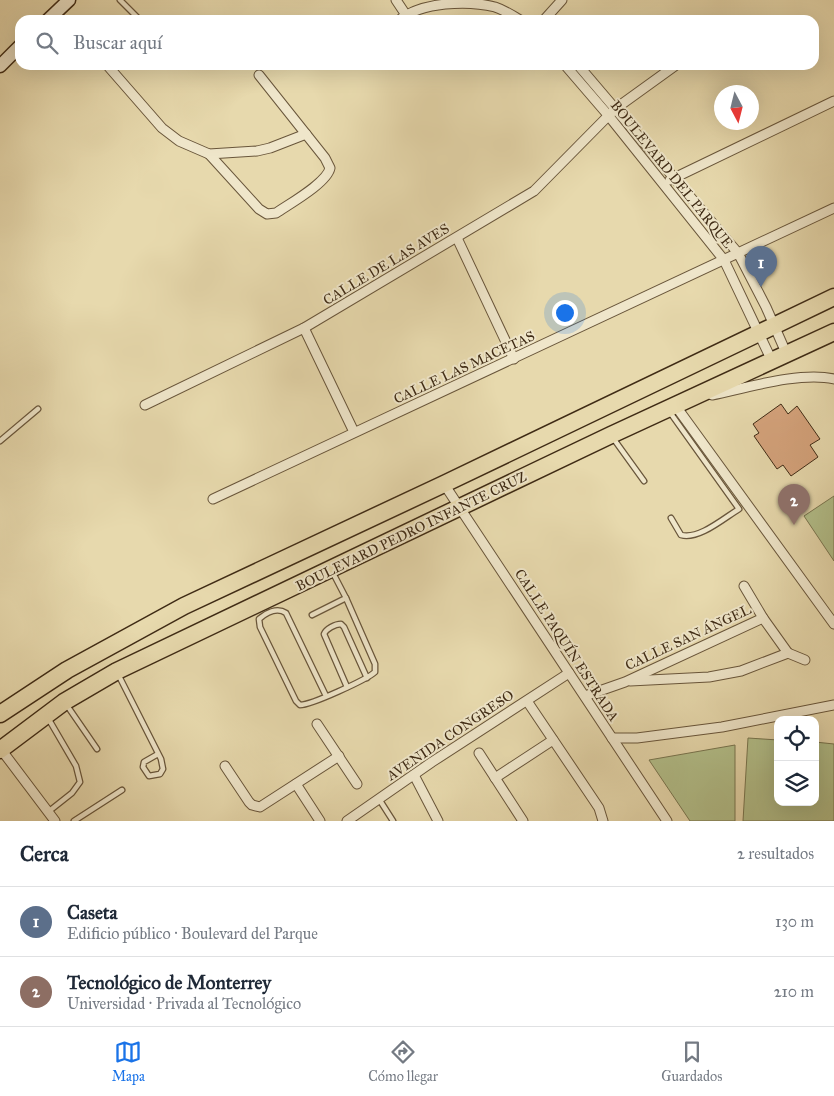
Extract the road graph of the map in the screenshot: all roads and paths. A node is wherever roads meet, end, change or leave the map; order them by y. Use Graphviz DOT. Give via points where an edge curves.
graph roads {
  1 [pos="69,0"];
  2 [pos="120,0"];
  3 [pos="396,0"];
  4 [pos="562,0"];
  5 [pos="53,15"];
  6 [pos="135,15"];
  7 [pos="402,15"];
  8 [pos="408,15"];
  9 [pos="510,15"];
  10 [pos="548,15"];
  11 [pos="15,51"];
  12 [pos="0,66"];
  13 [pos="111,70"];
  14 [pos="570,70"];
  15 [pos="582,70"];
  16 [pos="669,70"];
  17 [pos="259,75"];
  18 [pos="834,101"];
  19 [pos="612,112"];
  20 [pos="306,134"];
  21 [pos="209,154"];
  22 [pos="673,178"];
  23 [pos="662,185"];
  24 [pos="834,208"];
  25 [pos="457,238"];
  26 [pos="738,254"];
  27 [pos="724,260"];
  28 [pos="834,296"];
  29 [pos="773,325"];
  30 [pos="304,328"];
  31 [pos="758,332"];
  32 [pos="834,332"];
  33 [pos="779,358"];
  34 [pos="514,359"];
  35 [pos="834,379"];
  36 [pos="676,404"];
  37 [pos="145,405"];
  38 [pos="38,409"];
  39 [pos="354,432"];
  40 [pos="611,435"];
  41 [pos="0,441"];
  42 [pos="644,481"];
  43 [pos="444,484"];
  44 [pos="213,499"];
  45 [pos="460,507"];
  46 [pos="671,518"];
  47 [pos="332,569"];
  48 [pos="744,586"];
  49 [pos="346,598"];
  50 [pos="312,615"];
  51 [pos="764,618"];
  52 [pos="834,624"];
  53 [pos="788,653"];
  54 [pos="805,660"];
  55 [pos="117,671"];
  56 [pos="569,673"];
  57 [pos="367,678"];
  58 [pos="625,682"];
  59 [pos="347,687"];
  60 [pos="326,696"];
  61 [pos="585,696"];
  62 [pos="527,701"];
  63 [pos="64,702"];
  64 [pos="834,705"];
  65 [pos="0,714"];
  66 [pos="46,714"];
  67 [pos="317,724"];
  68 [pos="612,738"];
  69 [pos="553,740"];
  70 [pos="0,749"];
  71 [pos="97,749"];
  72 [pos="479,753"];
  73 [pos="158,754"];
  74 [pos="339,756"];
  75 [pos="225,766"];
  76 [pos="414,775"];
  77 [pos="495,778"];
  78 [pos="296,784"];
  79 [pos="357,784"];
  80 [pos="122,790"];
  81 [pos="380,799"];
  82 [pos="48,812"];
  83 [pos="55,821"];
  84 [pos="74,821"];
  85 [pos="320,821"];
  86 [pos="347,821"];
  87 [pos="394,821"];
  88 [pos="438,821"];
  89 [pos="523,821"];
  90 [pos="602,821"];
  91 [pos="667,821"];
  1 -- 5 [label="main road"];
  2 -- 6 [label="lane"];
  3 -- 7 [label="street"];
  4 -- 10 [label="street"];
  8 -- 9 [label="street" via="436,5 471,3 494,7"];
  11 -- 12 [label="main road"];
  13 -- 21 [label="street" via="162,128 179,141"];
  14 -- 19 [label="street, BOULEVARD DEL PARQUE"];
  15 -- 19 [label="street, BOULEVARD DEL PARQUE"];
  16 -- 19 [label="street, CALLE DE LAS AVES"];
  17 -- 20 [label="street"];
  18 -- 22 [label="street"];
  19 -- 22 [label="street, BOULEVARD DEL PARQUE"];
  19 -- 23 [label="street, BOULEVARD DEL PARQUE"];
  19 -- 25 [label="street, CALLE DE LAS AVES" via="534,191"];
  20 -- 21 [label="street" via="257,151"];
  20 -- 21 [label="street" via="328,163 329,173 272,214 259,209"];
  22 -- 23 [label="street"];
  22 -- 26 [label="street, BOULEVARD DEL PARQUE"];
  23 -- 27 [label="street, BOULEVARD DEL PARQUE"];
  24 -- 26 [label="street, CALLE LAS MACETAS"];
  25 -- 30 [label="street, CALLE DE LAS AVES"];
  25 -- 34 [label="street"];
  26 -- 27 [label="street, CALLE LAS MACETAS"];
  26 -- 29 [label="street, BOULEVARD DEL PARQUE"];
  27 -- 31 [label="street, BOULEVARD DEL PARQUE"];
  27 -- 34 [label="street, CALLE LAS MACETAS"];
  28 -- 29 [label="highway, BOULEVARD PEDRO INFANTE CRUZ"];
  29 -- 31 [label="highway, BOULEVARD PEDRO INFANTE CRUZ"];
  29 -- 33 [label="street, BOULEVARD DEL PARQUE"];
  30 -- 37 [label="street, CALLE DE LAS AVES"];
  30 -- 39 [label="street"];
  31 -- 33 [label="street, BOULEVARD DEL PARQUE"];
  31 -- 43 [label="highway, BOULEVARD PEDRO INFANTE CRUZ"];
  32 -- 33 [label="highway, BOULEVARD PEDRO INFANTE CRUZ"];
  33 -- 36 [label="highway, BOULEVARD PEDRO INFANTE CRUZ"];
  34 -- 39 [label="street, CALLE LAS MACETAS"];
  35 -- 36 [label="street" via="815,376 795,378"];
  36 -- 40 [label="highway, BOULEVARD PEDRO INFANTE CRUZ"];
  36 -- 46 [label="lane" via="739,509 692,536 681,535"];
  36 -- 52 [label="street"];
  38 -- 41 [label="lane"];
  39 -- 44 [label="street, CALLE LAS MACETAS"];
  40 -- 42 [label="lane"];
  40 -- 45 [label="highway, BOULEVARD PEDRO INFANTE CRUZ"];
  43 -- 45 [label="street, CALLE PAQUÍN ESTRADA"];
  43 -- 65 [label="highway, BOULEVARD PEDRO INFANTE CRUZ" via="184,606 67,670"];
  45 -- 47 [label="highway, BOULEVARD PEDRO INFANTE CRUZ"];
  45 -- 56 [label="street, CALLE PAQUÍN ESTRADA"];
  47 -- 49 [label="lane"];
  47 -- 55 [label="highway, BOULEVARD PEDRO INFANTE CRUZ"];
  48 -- 51 [label="street"];
  49 -- 50 [label="lane"];
  49 -- 57 [label="lane" via="375,664 374,672"];
  51 -- 53 [label="street, CALLE SAN ÁNGEL"];
  51 -- 58 [label="street, CALLE SAN ÁNGEL"];
  53 -- 54 [label="street"];
  53 -- 58 [label="street, CALLE SAN ÁNGEL" via="741,671 709,677"];
  55 -- 63 [label="highway, BOULEVARD PEDRO INFANTE CRUZ"];
  55 -- 73 [label="lane"];
  56 -- 61 [label="street, CALLE PAQUÍN ESTRADA"];
  56 -- 62 [label="street, AVENIDA CONGRESO"];
  57 -- 59 [label="lane"];
  57 -- 59 [label="lane" via="344,627 336,624 324,634"];
  58 -- 61 [label="street, CALLE SAN ÁNGEL"];
  59 -- 60 [label="lane"];
  60 -- 60 [label="lane" via="286,613 277,610 260,617 260,627 297,704 306,705"];
  61 -- 68 [label="street, CALLE PAQUÍN ESTRADA"];
  62 -- 69 [label="street"];
  62 -- 76 [label="street, AVENIDA CONGRESO"];
  63 -- 66 [label="highway, BOULEVARD PEDRO INFANTE CRUZ"];
  63 -- 71 [label="lane"];
  64 -- 68 [label="street" via="722,727"];
  66 -- 70 [label="highway, BOULEVARD PEDRO INFANTE CRUZ"];
  66 -- 82 [label="lane" via="76,766 80,782 72,793"];
  67 -- 74 [label="street"];
  68 -- 91 [label="street, CALLE PAQUÍN ESTRADA"];
  69 -- 77 [label="street"];
  69 -- 90 [label="street" via="599,808"];
  70 -- 82 [label="street"];
  72 -- 77 [label="street"];
  73 -- 73 [label="lane" via="163,769 160,774 149,776 143,767 144,762"];
  74 -- 78 [label="street"];
  74 -- 79 [label="street"];
  75 -- 78 [label="street" via="249,802 256,806 263,806"];
  76 -- 81 [label="street, AVENIDA CONGRESO"];
  76 -- 88 [label="street"];
  77 -- 89 [label="street"];
  78 -- 85 [label="street"];
  80 -- 84 [label="lane"];
  81 -- 86 [label="street, AVENIDA CONGRESO"];
  81 -- 87 [label="lane"];
  82 -- 83 [label="street"];
}
